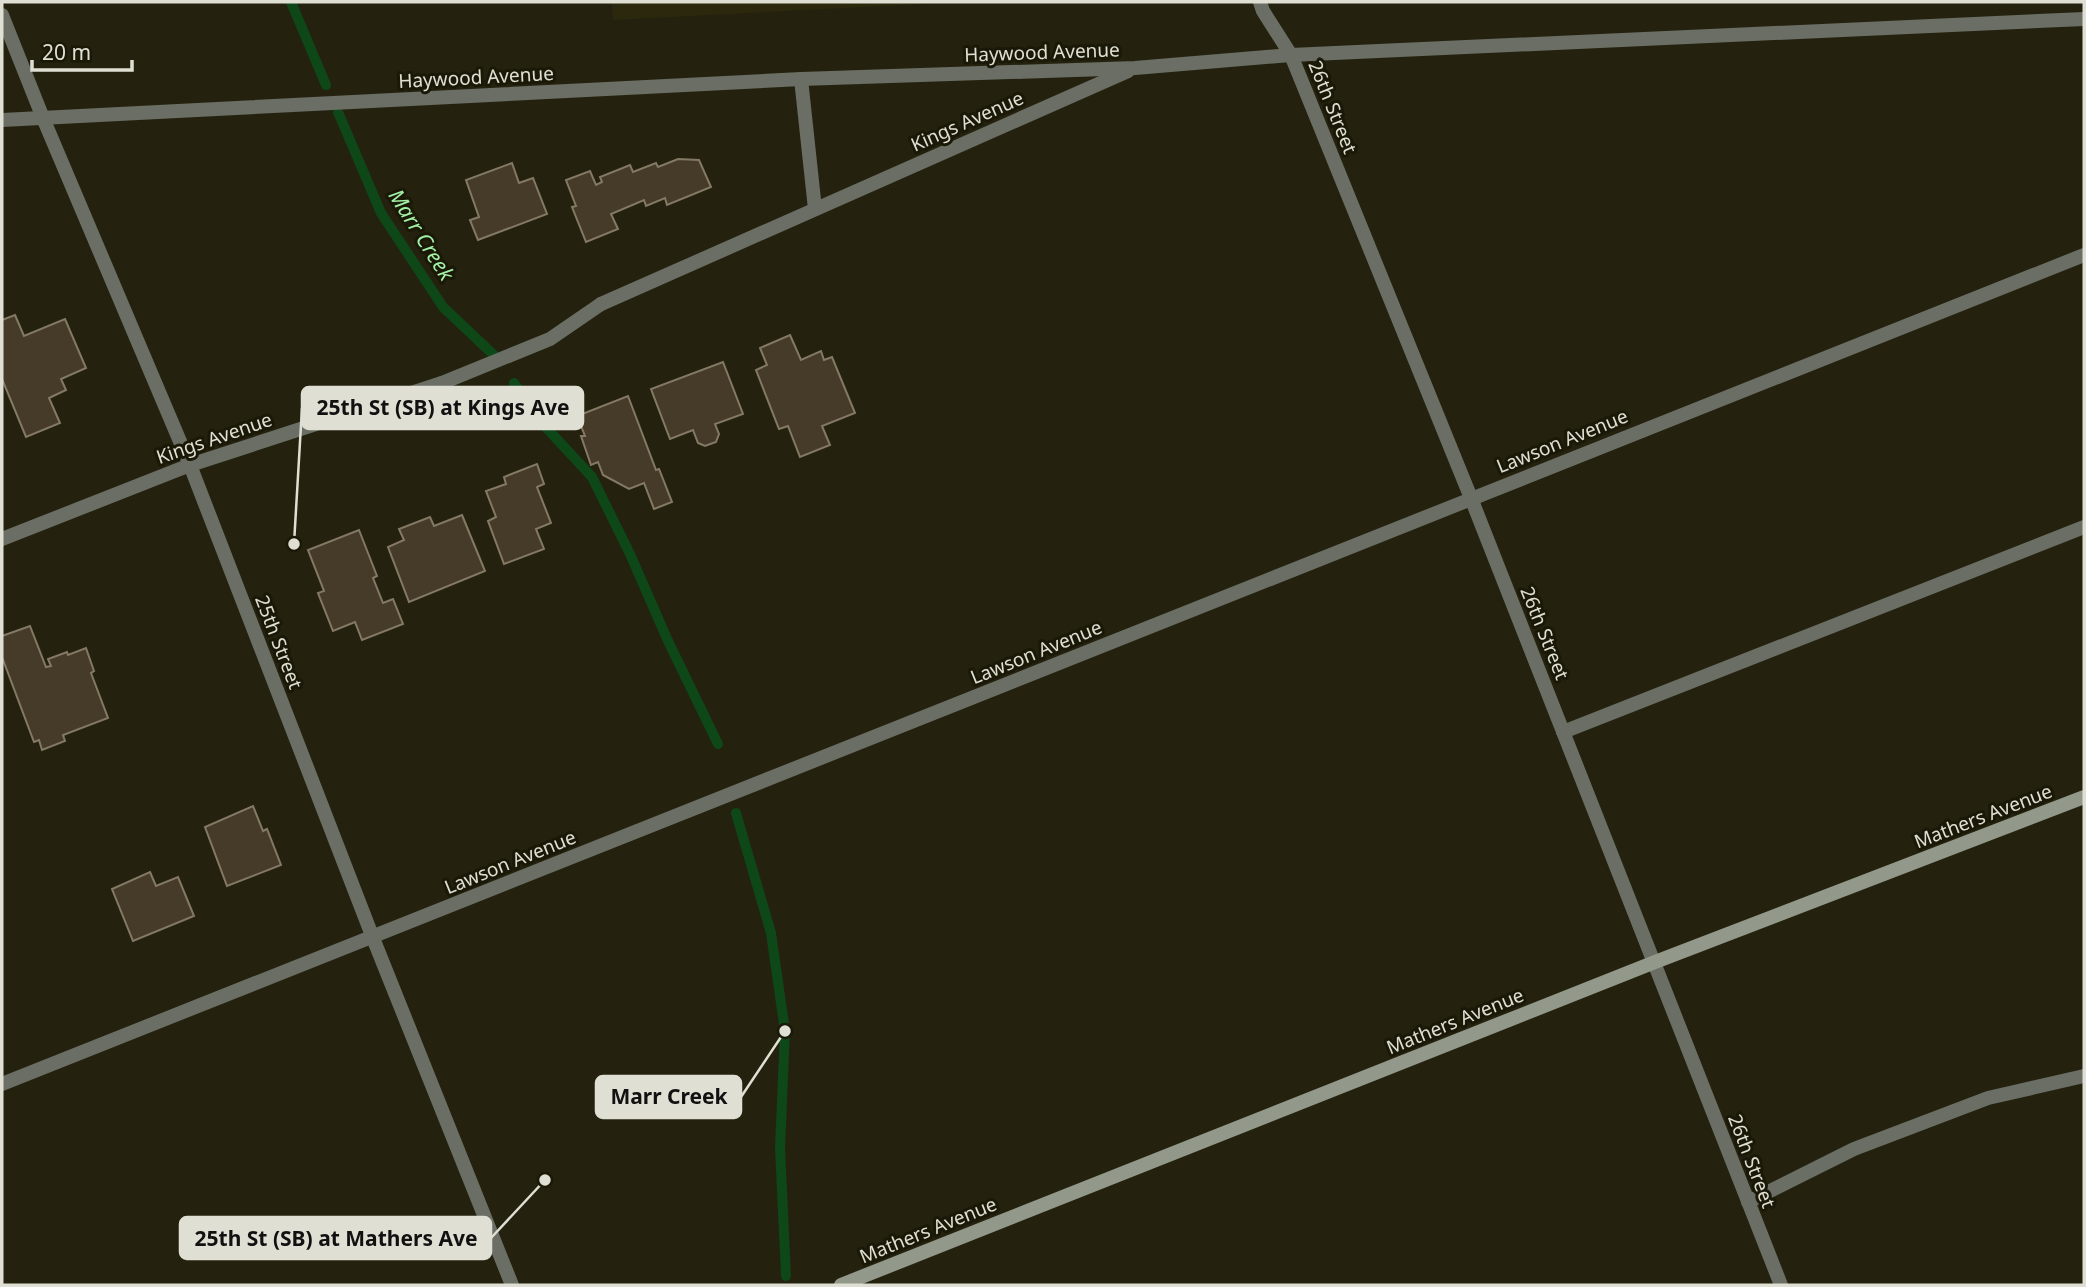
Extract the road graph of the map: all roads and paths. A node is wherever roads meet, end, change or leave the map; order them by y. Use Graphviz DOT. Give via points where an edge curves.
graph roads {
  1 [pos="1260,2"];
  2 [pos="2,15"];
  3 [pos="2084,19"];
  4 [pos="1291,55"];
  5 [pos="1135,68"];
  6 [pos="801,79"];
  7 [pos="43,118"];
  8 [pos="2,120"];
  9 [pos="815,209"];
  10 [pos="2084,255"];
  11 [pos="190,465"];
  12 [pos="1471,498"];
  13 [pos="2084,527"];
  14 [pos="2,539"];
  15 [pos="1563,733"];
  16 [pos="2084,797"];
  17 [pos="373,938"];
  18 [pos="1655,962"];
  19 [pos="2084,1076"];
  20 [pos="2,1084"];
  21 [pos="1748,1202"];
  22 [pos="512,1285"];
  23 [pos="841,1285"];
  24 [pos="1781,1285"];
  1 -- 4 [label="street, 26th Street"];
  2 -- 7 [label="street, 25th Street"];
  3 -- 4 [label="street, Haywood Avenue"];
  4 -- 5 [label="street, Haywood Avenue"];
  4 -- 12 [label="street, 26th Street"];
  5 -- 6 [label="street, Haywood Avenue"];
  5 -- 9 [label="street, Kings Avenue"];
  6 -- 7 [label="street, Haywood Avenue"];
  6 -- 9 [label="street"];
  7 -- 8 [label="street, Haywood Avenue"];
  7 -- 11 [label="street, 25th Street"];
  9 -- 11 [label="street, Kings Avenue" via="601,304 550,339 442,383"];
  10 -- 12 [label="street, Lawson Avenue"];
  11 -- 14 [label="street, Kings Avenue"];
  11 -- 17 [label="street, 25th Street"];
  12 -- 15 [label="street, 26th Street"];
  12 -- 17 [label="street, Lawson Avenue"];
  13 -- 15 [label="street"];
  15 -- 18 [label="street, 26th Street"];
  16 -- 18 [label="street, Mathers Avenue"];
  17 -- 20 [label="street, Lawson Avenue"];
  17 -- 22 [label="street, 25th Street"];
  18 -- 21 [label="street, 26th Street"];
  18 -- 23 [label="street, Mathers Avenue"];
  19 -- 21 [label="street" via="1988,1098 1854,1149"];
  21 -- 24 [label="street, 26th Street"];
}
